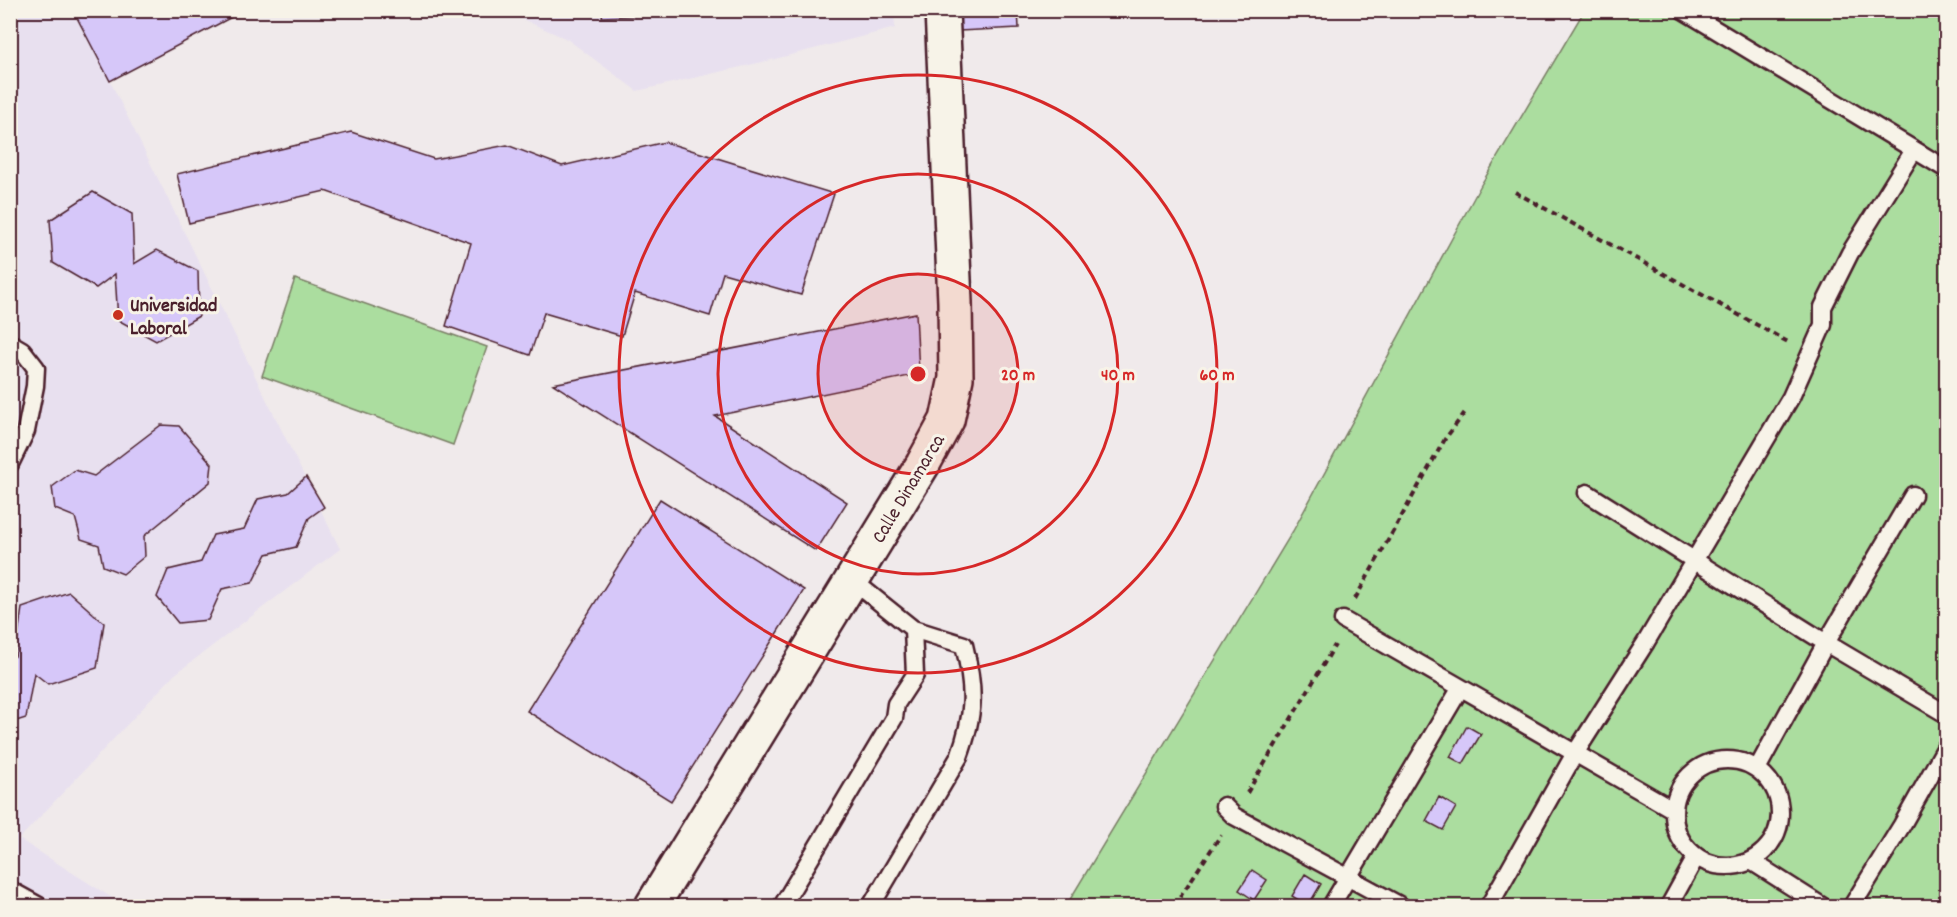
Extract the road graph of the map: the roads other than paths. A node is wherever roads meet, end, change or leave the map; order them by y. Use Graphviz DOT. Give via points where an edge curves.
graph roads {
  1 [pos="942,10"];
  2 [pos="1683,10"];
  3 [pos="1914,150"];
  4 [pos="1947,169"];
  5 [pos="10,343"];
  6 [pos="10,464"];
  7 [pos="1587,493"];
  8 [pos="1913,495"];
  9 [pos="1693,560"];
  10 [pos="852,580"];
  11 [pos="1345,622"];
  12 [pos="913,630"];
  13 [pos="1826,643"];
  14 [pos="1460,689"];
  15 [pos="1947,714"];
  16 [pos="1947,747"];
  17 [pos="1574,754"];
  18 [pos="1757,769"];
  19 [pos="1674,810"];
  20 [pos="1229,811"];
  21 [pos="1696,857"];
  22 [pos="1751,861"];
  23 [pos="1348,878"];
  24 [pos="10,890"];
  25 [pos="39,906"];
  26 [pos="651,906"];
  27 [pos="782,906"];
  28 [pos="871,906"];
  29 [pos="1331,906"];
  30 [pos="1401,906"];
  31 [pos="1489,906"];
  32 [pos="1670,906"];
  33 [pos="1822,906"];
  34 [pos="1852,906"];
  1 -- 10 [label="street, Calle Dinamarca" via="956,378 947,420"];
  2 -- 3 [label="lane"];
  3 -- 4 [label="lane"];
  3 -- 9 [label="lane" via="1850,253 1823,307 1823,326 1791,397"];
  5 -- 6 [label="lane" via="22,350 36,368 27,431"];
  7 -- 9 [label="lane"];
  8 -- 13 [label="lane"];
  9 -- 13 [label="lane"];
  9 -- 17 [label="lane" via="1626,675"];
  10 -- 12 [label="lane"];
  10 -- 26 [label="street, Calle Dinamarca"];
  11 -- 14 [label="lane"];
  12 -- 27 [label="lane" via="915,675 896,704 894,718"];
  12 -- 28 [label="lane" via="964,645 973,706 959,757"];
  13 -- 15 [label="lane"];
  13 -- 18 [label="lane"];
  14 -- 17 [label="lane"];
  14 -- 23 [label="lane"];
  16 -- 34 [label="lane"];
  17 -- 19 [label="lane"];
  17 -- 31 [label="lane"];
  18 -- 19 [label="lane" via="1727,759 1696,769 1684,780"];
  18 -- 22 [label="lane" via="1771,782 1780,817 1766,850"];
  19 -- 21 [label="lane" via="1676,828"];
  20 -- 23 [label="lane"];
  21 -- 22 [label="lane" via="1723,866"];
  21 -- 32 [label="lane"];
  22 -- 33 [label="lane"];
  23 -- 29 [label="lane"];
  23 -- 30 [label="lane"];
  24 -- 25 [label="lane"];
}
